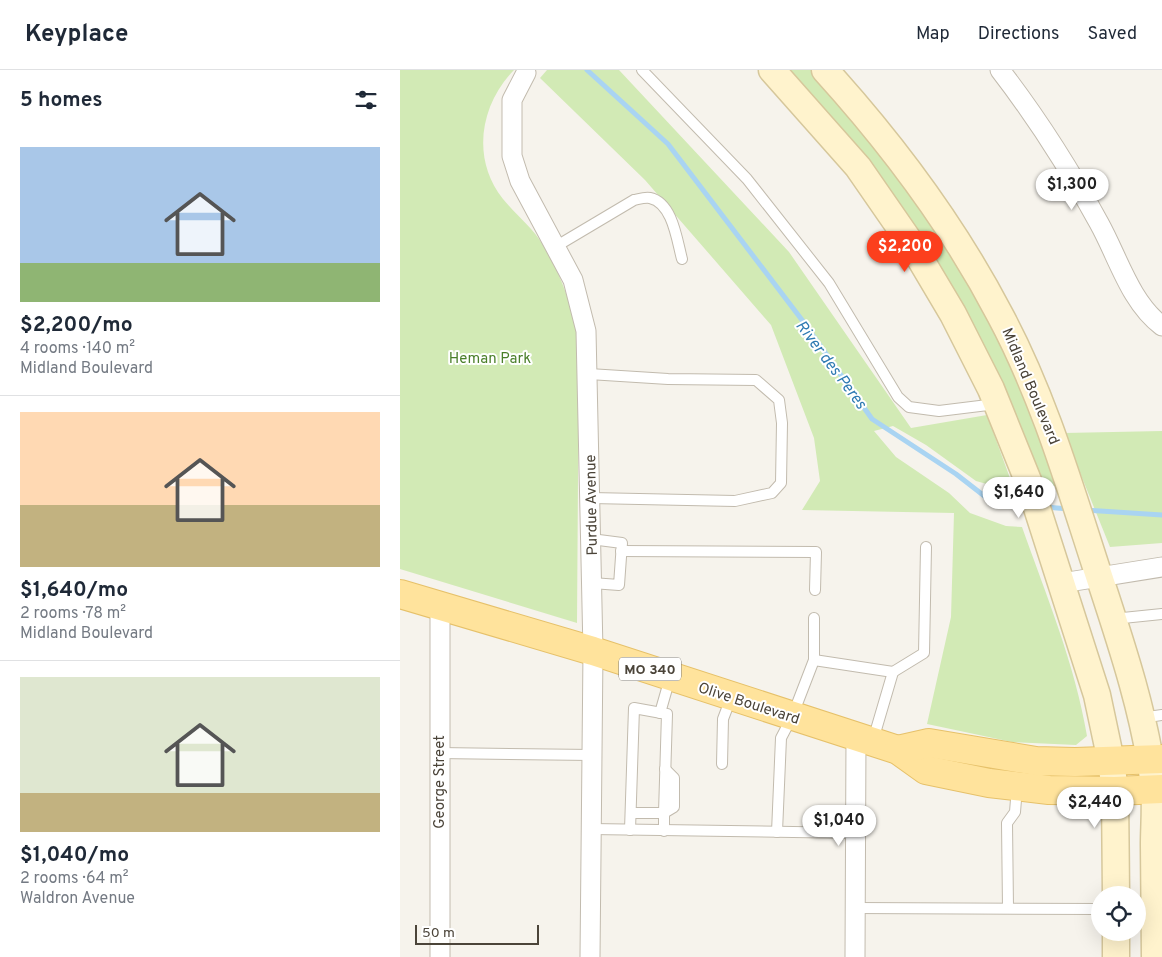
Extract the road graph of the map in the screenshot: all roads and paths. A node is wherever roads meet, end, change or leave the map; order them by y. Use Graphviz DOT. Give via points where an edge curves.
graph roads {
  1 [pos="642,70"];
  2 [pos="772,70"];
  3 [pos="825,70"];
  4 [pos="1000,70"];
  5 [pos="526,73"];
  6 [pos="556,247"];
  7 [pos="682,259"];
  8 [pos="1162,326"];
  9 [pos="589,374"];
  10 [pos="997,404"];
  11 [pos="591,498"];
  12 [pos="591,539"];
  13 [pos="926,547"];
  14 [pos="621,552"];
  15 [pos="1162,567"];
  16 [pos="1099,576"];
  17 [pos="592,583"];
  18 [pos="1062,583"];
  19 [pos="815,590"];
  20 [pos="400,594"];
  21 [pos="440,606"];
  22 [pos="1162,614"];
  23 [pos="814,618"];
  24 [pos="1113,619"];
  25 [pos="593,651"];
  26 [pos="814,660"];
  27 [pos="892,672"];
  28 [pos="670,676"];
  29 [pos="732,697"];
  30 [pos="660,713"];
  31 [pos="792,717"];
  32 [pos="1151,717"];
  33 [pos="864,741"];
  34 [pos="898,750"];
  35 [pos="439,753"];
  36 [pos="592,755"];
  37 [pos="1156,759"];
  38 [pos="1111,761"];
  39 [pos="722,764"];
  40 [pos="1017,786"];
  41 [pos="1158,789"];
  42 [pos="1115,791"];
  43 [pos="632,813"];
  44 [pos="664,813"];
  45 [pos="591,829"];
  46 [pos="630,830"];
  47 [pos="664,831"];
  48 [pos="777,832"];
  49 [pos="856,834"];
  50 [pos="1116,886"];
  51 [pos="855,908"];
  52 [pos="1008,908"];
  53 [pos="1091,909"];
  54 [pos="1116,941"];
  55 [pos="440,957"];
  56 [pos="590,957"];
  57 [pos="855,957"];
  58 [pos="1116,957"];
  59 [pos="1155,957"];
  1 -- 10 [label="lane" via="747,179 829,283 898,397 909,407 939,411"];
  2 -- 10 [label="main road" via="858,167 912,245 953,314"];
  3 -- 16 [label="main road, Midland Boulevard" via="913,174 959,243 1009,333 1035,391 1071,488"];
  4 -- 8 [label="street" via="1024,101 1100,223 1142,305"];
  5 -- 6 [label="street, Purdue Avenue" via="512,100 512,156 520,180"];
  6 -- 7 [label="lane" via="634,200 649,197 660,202 669,215"];
  6 -- 9 [label="street, Purdue Avenue" via="573,280 582,308"];
  9 -- 11 [label="street, Purdue Avenue"];
  9 -- 11 [label="lane" via="756,380 779,400 782,424 781,483 772,493 735,501"];
  10 -- 18 [label="main road" via="1029,483"];
  11 -- 12 [label="street, Purdue Avenue"];
  12 -- 14 [label="lane" via="622,543"];
  12 -- 17 [label="street, Purdue Avenue"];
  13 -- 27 [label="lane" via="924,653"];
  14 -- 17 [label="lane" via="620,585"];
  14 -- 19 [label="lane" via="816,552"];
  15 -- 16 [label="street"];
  16 -- 18 [label="street"];
  16 -- 24 [label="main road, Midland Boulevard"];
  17 -- 25 [label="street, Purdue Avenue"];
  18 -- 38 [label="main road" via="1097,695"];
  20 -- 21 [label="main road, Olive Boulevard / MO 340"];
  21 -- 25 [label="main road, Olive Boulevard / MO 340"];
  21 -- 35 [label="street, George Street"];
  22 -- 24 [label="lane"];
  23 -- 26 [label="lane"];
  24 -- 32 [label="main road, Midland Boulevard" via="1127,665"];
  25 -- 28 [label="main road, Olive Boulevard / MO 340"];
  25 -- 36 [label="street, Purdue Avenue"];
  26 -- 27 [label="lane"];
  26 -- 31 [label="lane"];
  27 -- 33 [label="lane"];
  28 -- 29 [label="main road, Olive Boulevard / MO 340"];
  28 -- 30 [label="lane"];
  29 -- 31 [label="main road, Olive Boulevard / MO 340"];
  29 -- 39 [label="lane" via="723,719"];
  30 -- 43 [label="lane" via="634,708"];
  30 -- 44 [label="lane" via="667,714"];
  31 -- 33 [label="main road, Olive Boulevard / MO 340"];
  31 -- 48 [label="lane" via="781,738"];
  32 -- 37 [label="main road, Midland Boulevard"];
  33 -- 34 [label="main road, Olive Boulevard / MO 340"];
  33 -- 49 [label="street"];
  34 -- 38 [label="main road, Olive Boulevard / MO 340" via="929,744 1036,761"];
  34 -- 40 [label="main road, Olive Boulevard / MO 340" via="926,770"];
  35 -- 36 [label="lane"];
  35 -- 55 [label="street, George Street"];
  36 -- 45 [label="street, Purdue Avenue"];
  37 -- 38 [label="main road, Olive Boulevard / MO 340"];
  37 -- 41 [label="main road, Midland Boulevard"];
  38 -- 42 [label="main road"];
  40 -- 42 [label="main road, Olive Boulevard / MO 340"];
  40 -- 52 [label="lane" via="1016,812 1008,823"];
  41 -- 42 [label="main road, Olive Boulevard / MO 340"];
  41 -- 59 [label="main road, Midland Boulevard"];
  42 -- 50 [label="main road"];
  43 -- 44 [label="lane"];
  43 -- 46 [label="lane"];
  44 -- 47 [label="lane"];
  45 -- 46 [label="lane"];
  45 -- 56 [label="street, Purdue Avenue"];
  46 -- 47 [label="lane"];
  47 -- 48 [label="lane"];
  48 -- 49 [label="lane"];
  49 -- 51 [label="street"];
  51 -- 52 [label="lane"];
  51 -- 57 [label="street"];
  52 -- 53 [label="lane"];
  54 -- 58 [label="main road"];
}
